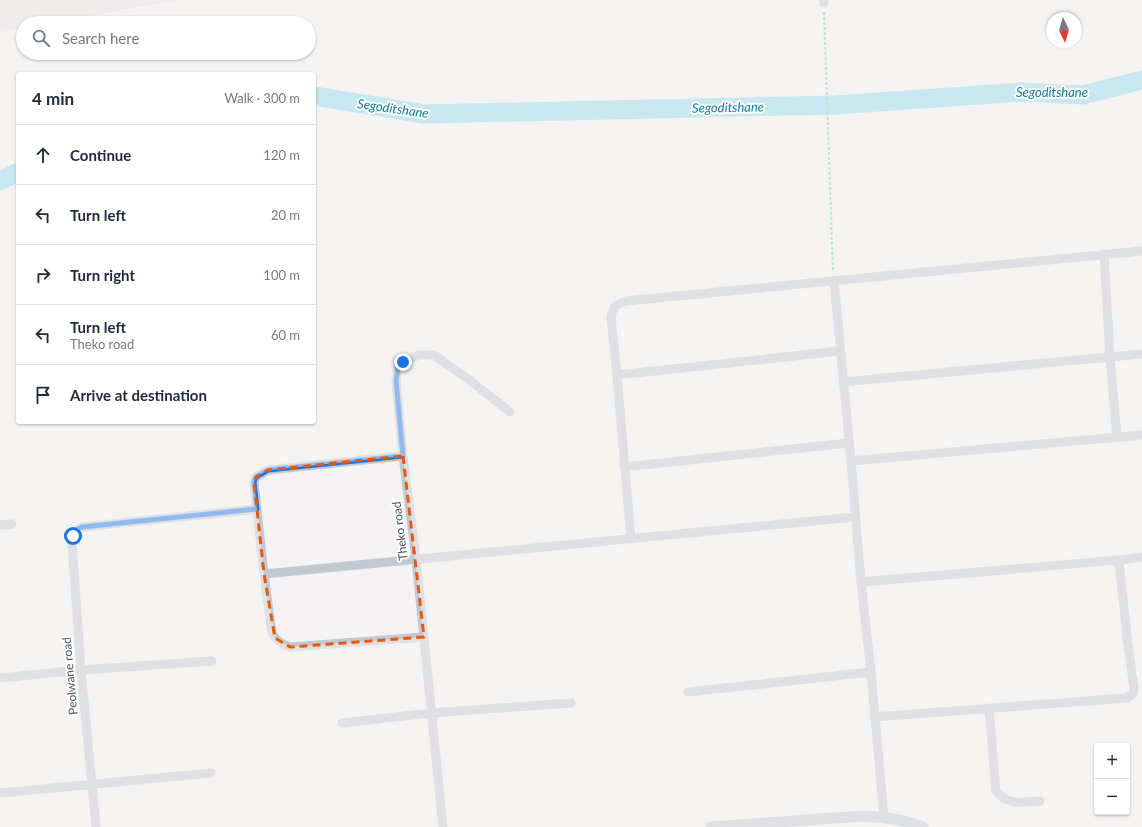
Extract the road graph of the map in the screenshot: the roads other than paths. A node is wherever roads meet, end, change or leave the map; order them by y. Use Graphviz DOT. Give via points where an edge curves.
graph roads {
  1 [pos="1142,251"];
  2 [pos="1104,254"];
  3 [pos="834,280"];
  4 [pos="840,351"];
  5 [pos="1142,354"];
  6 [pos="1110,357"];
  7 [pos="617,375"];
  8 [pos="843,382"];
  9 [pos="510,412"];
  10 [pos="1142,435"];
  11 [pos="1117,437"];
  12 [pos="849,443"];
  13 [pos="403,456"];
  14 [pos="851,461"];
  15 [pos="624,467"];
  16 [pos="257,509"];
  17 [pos="855,517"];
  18 [pos="12,524"];
  19 [pos="0,525"];
  20 [pos="631,539"];
  21 [pos="1142,557"];
  22 [pos="416,559"];
  23 [pos="1119,560"];
  24 [pos="264,574"];
  25 [pos="861,582"];
  26 [pos="424,637"];
  27 [pos="212,661"];
  28 [pos="82,670"];
  29 [pos="870,672"];
  30 [pos="0,678"];
  31 [pos="688,692"];
  32 [pos="571,702"];
  33 [pos="989,708"];
  34 [pos="432,713"];
  35 [pos="874,717"];
  36 [pos="342,723"];
  37 [pos="211,773"];
  38 [pos="92,784"];
  39 [pos="0,793"];
  40 [pos="1040,801"];
  41 [pos="884,817"];
  42 [pos="96,827"];
  43 [pos="443,827"];
  44 [pos="711,827"];
  45 [pos="923,827"];
  1 -- 2 [label="street"];
  2 -- 3 [label="street"];
  2 -- 6 [label="street"];
  3 -- 4 [label="street"];
  3 -- 7 [label="street" via="616,304 612,309 611,318"];
  4 -- 7 [label="street"];
  4 -- 8 [label="street"];
  5 -- 6 [label="street"];
  6 -- 8 [label="street"];
  6 -- 11 [label="street"];
  7 -- 15 [label="street"];
  8 -- 12 [label="street"];
  9 -- 13 [label="street, Theko road" via="434,355 409,358 398,367 396,381"];
  10 -- 11 [label="street"];
  11 -- 14 [label="street"];
  12 -- 14 [label="street"];
  12 -- 15 [label="street"];
  13 -- 16 [label="street" via="268,470 256,477 254,482"];
  13 -- 22 [label="street, Theko road"];
  14 -- 17 [label="street"];
  15 -- 20 [label="street"];
  16 -- 24 [label="street"];
  16 -- 28 [label="street, Peolwane road" via="82,527 76,530 72,543"];
  17 -- 20 [label="street"];
  17 -- 25 [label="street"];
  18 -- 19 [label="street"];
  20 -- 22 [label="street"];
  21 -- 23 [label="street"];
  22 -- 24 [label="street"];
  22 -- 26 [label="street, Theko road"];
  23 -- 25 [label="street"];
  23 -- 33 [label="street" via="1134,688 1132,694 1126,698 1100,701"];
  24 -- 26 [label="street" via="272,633 283,645 290,647"];
  25 -- 29 [label="street"];
  26 -- 34 [label="street, Theko road"];
  27 -- 28 [label="street"];
  28 -- 30 [label="street"];
  28 -- 38 [label="street, Peolwane road"];
  29 -- 31 [label="street"];
  29 -- 35 [label="street"];
  32 -- 34 [label="street"];
  33 -- 35 [label="street"];
  33 -- 40 [label="street" via="996,791 1001,798 1014,802"];
  34 -- 36 [label="street"];
  34 -- 43 [label="street, Theko road"];
  35 -- 41 [label="street"];
  37 -- 38 [label="street"];
  38 -- 39 [label="street"];
  38 -- 42 [label="street, Peolwane road"];
  41 -- 44 [label="street" via="863,816"];
  41 -- 45 [label="street"];
}
